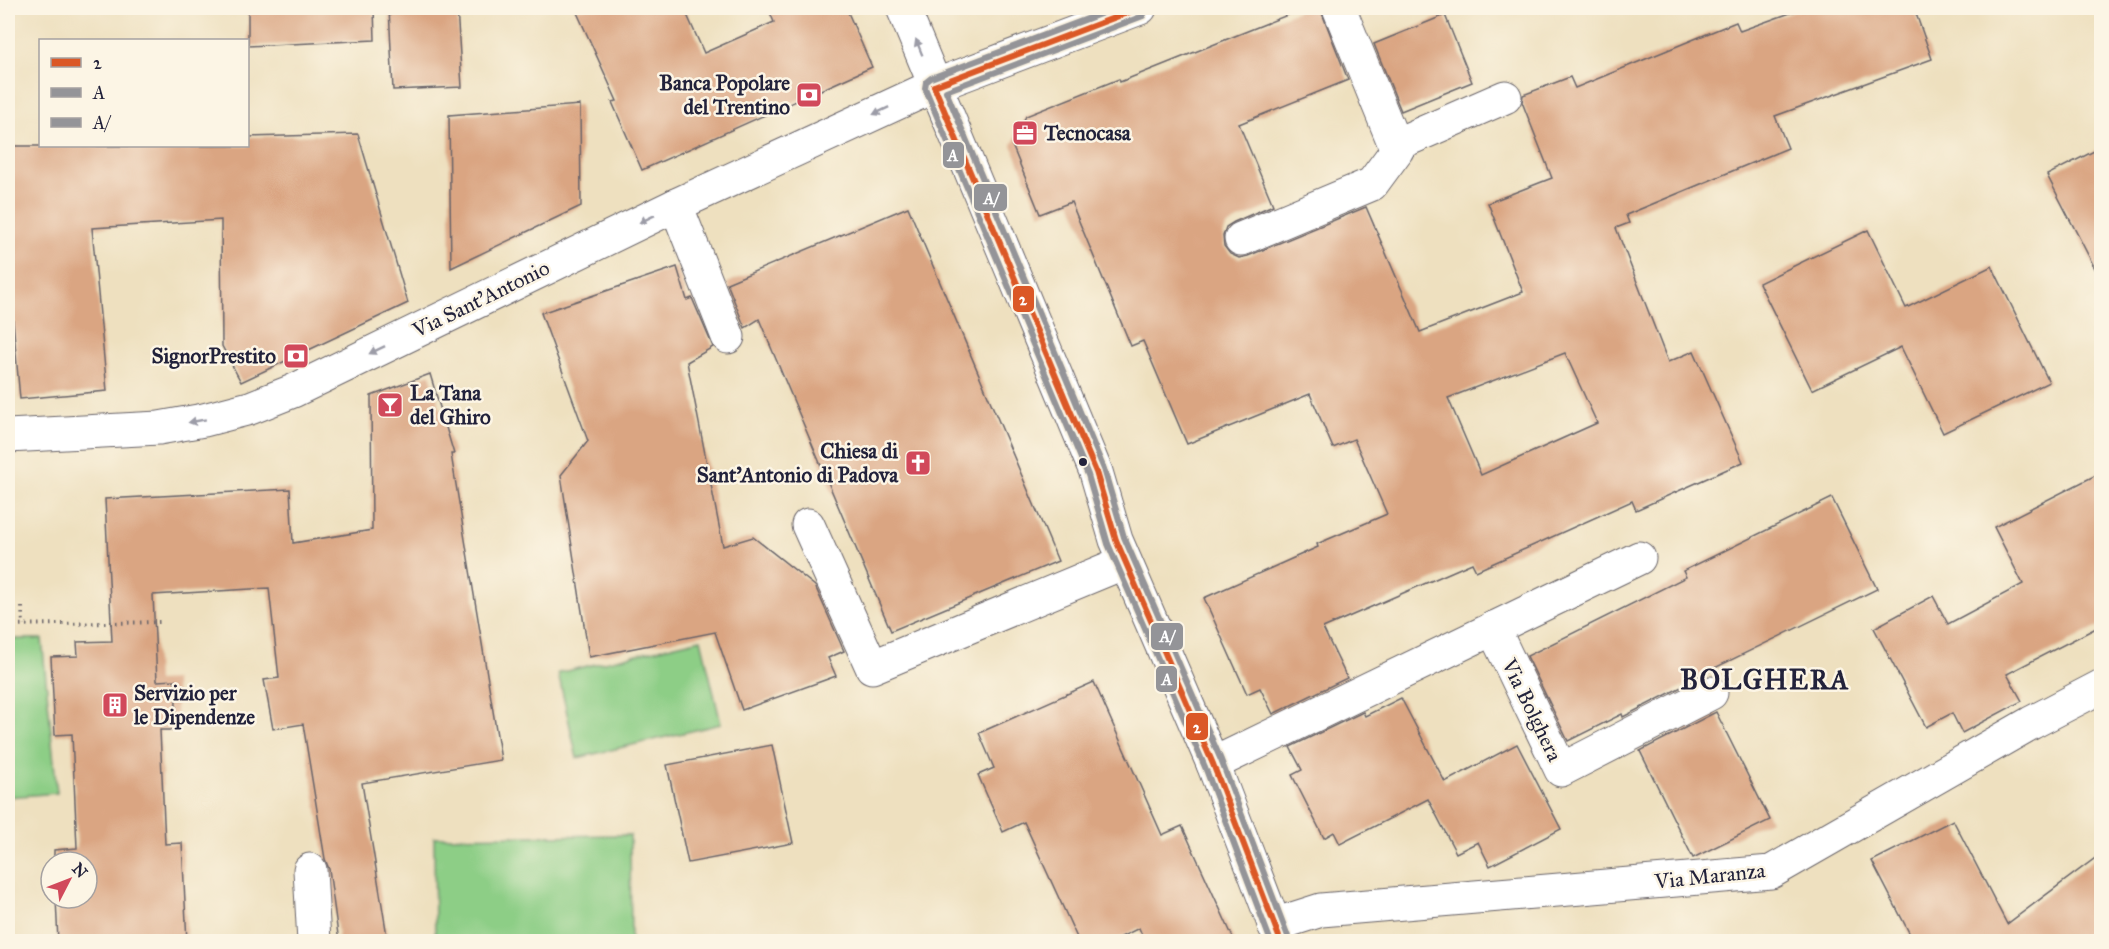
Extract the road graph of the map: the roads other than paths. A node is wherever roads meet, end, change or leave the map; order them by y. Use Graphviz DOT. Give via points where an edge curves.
graph roads {
  1 [pos="903,8"];
  2 [pos="1140,8"];
  3 [pos="1339,8"];
  4 [pos="934,86"];
  5 [pos="1505,97"];
  6 [pos="1395,146"];
  7 [pos="676,205"];
  8 [pos="1241,239"];
  9 [pos="728,337"];
  10 [pos="8,436"];
  11 [pos="814,538"];
  12 [pos="1639,558"];
  13 [pos="1125,562"];
  14 [pos="1493,628"];
  15 [pos="2102,686"];
  16 [pos="1711,693"];
  17 [pos="1213,764"];
  18 [pos="310,870"];
  19 [pos="1278,933"];
  20 [pos="314,942"];
  4 -- 1 [label="street, one-way"];
  2 -- 4 [label="street, Via Sant'Antonio"];
  3 -- 6 [label="street"];
  4 -- 7 [label="street, Via Sant'Antonio, one-way"];
  4 -- 13 [label="street" via="1096,472"];
  5 -- 6 [label="street"];
  6 -- 8 [label="street" via="1397,150 1372,184"];
  7 -- 9 [label="street"];
  7 -- 10 [label="street, Via Sant'Antonio, one-way" via="293,391 250,408 159,428"];
  11 -- 13 [label="street" via="872,667"];
  12 -- 14 [label="street"];
  13 -- 17 [label="street"];
  14 -- 16 [label="street, Via Bolghera" via="1561,770"];
  14 -- 17 [label="street"];
  15 -- 19 [label="street, Via Maranza" via="1770,872 1321,910"];
  17 -- 19 [label="street"];
  18 -- 20 [label="street"];
}
